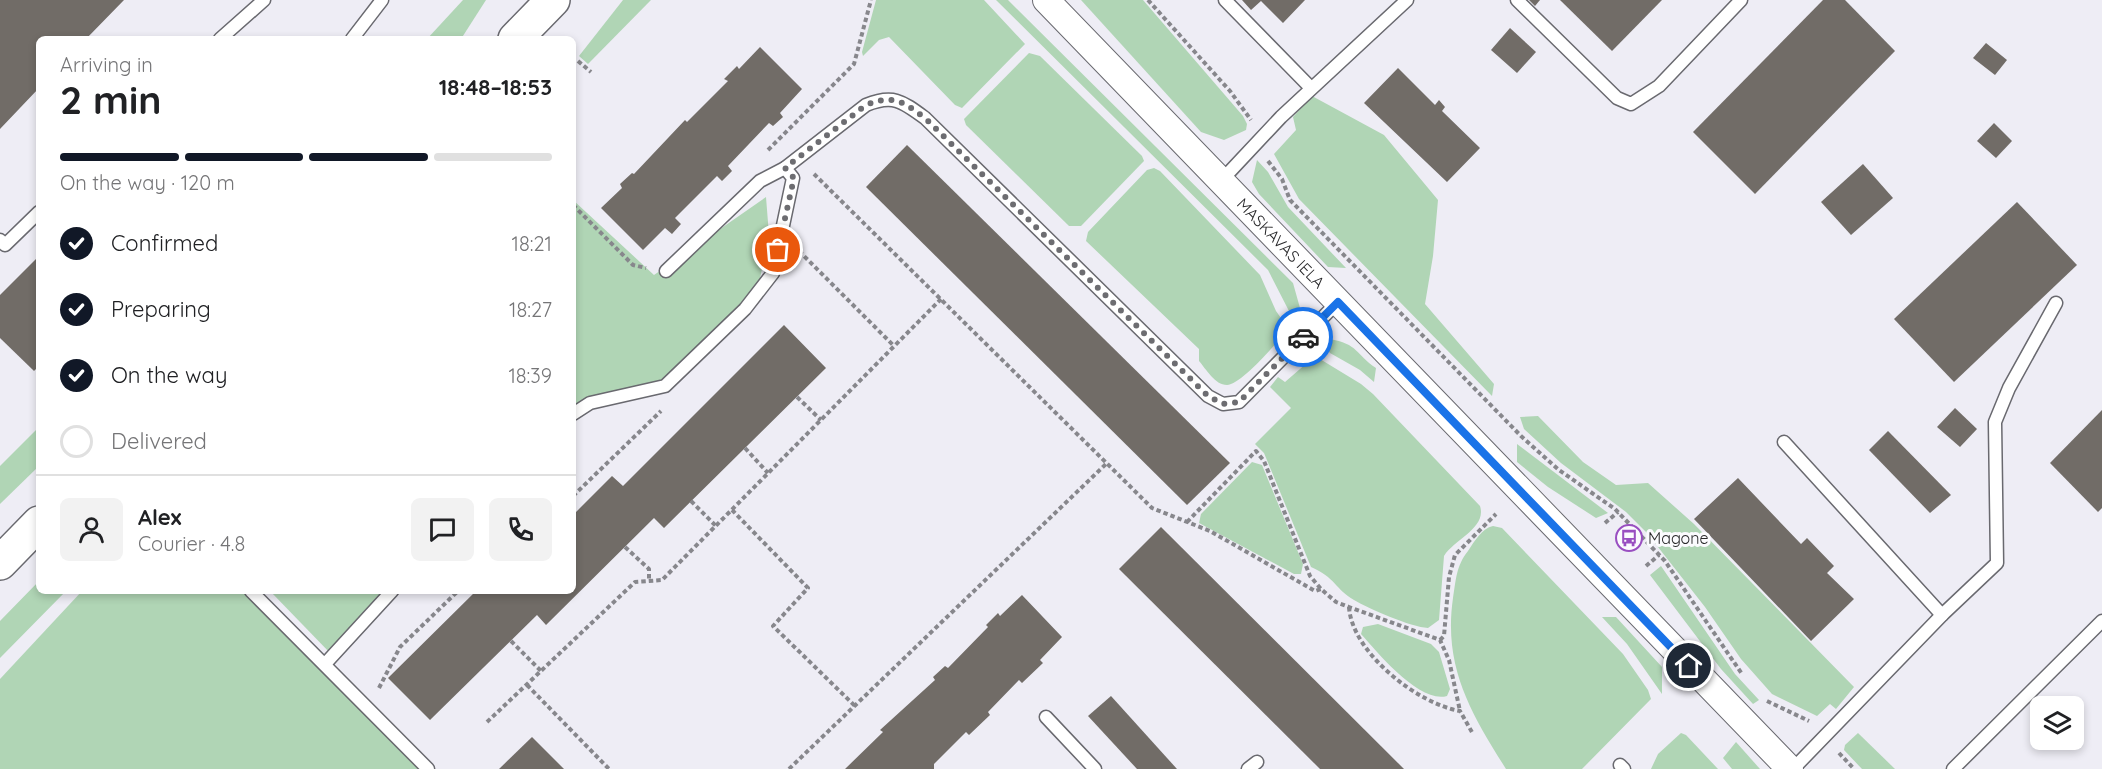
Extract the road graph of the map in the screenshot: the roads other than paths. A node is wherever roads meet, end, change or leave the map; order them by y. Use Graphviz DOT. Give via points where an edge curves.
graph roads {
  1 [pos="264,0"];
  2 [pos="382,0"];
  3 [pos="553,0"];
  4 [pos="1046,0"];
  5 [pos="1224,0"];
  6 [pos="1407,0"];
  7 [pos="1518,0"];
  8 [pos="1741,0"];
  9 [pos="223,36"];
  10 [pos="354,36"];
  11 [pos="518,36"];
  12 [pos="1311,88"];
  13 [pos="785,168"];
  14 [pos="1221,181"];
  15 [pos="36,215"];
  16 [pos="2,245"];
  17 [pos="666,271"];
  18 [pos="1338,302"];
  19 [pos="2056,303"];
  20 [pos="576,412"];
  21 [pos="1784,442"];
  22 [pos="36,527"];
  23 [pos="0,563"];
  24 [pos="254,594"];
  25 [pos="389,594"];
  26 [pos="1942,615"];
  27 [pos="2102,621"];
  28 [pos="325,664"];
  29 [pos="1046,717"];
  30 [pos="428,769"];
  31 [pos="1095,769"];
  32 [pos="1792,769"];
  33 [pos="1953,769"];
  1 -- 9 [label="lane"];
  2 -- 10 [label="lane"];
  3 -- 11 [label="main road"];
  4 -- 14 [label="street, MASKAVAS IELA"];
  5 -- 12 [label="lane"];
  6 -- 12 [label="lane"];
  7 -- 8 [label="lane" via="1617,98 1631,104 1659,86"];
  12 -- 14 [label="lane"];
  13 -- 17 [label="lane" via="760,181"];
  13 -- 18 [label="lane" via="866,105 881,99 902,101 925,118 1208,396 1223,404 1239,402"];
  13 -- 20 [label="lane" via="794,178 773,273 745,309 665,386 590,403"];
  14 -- 18 [label="street, MASKAVAS IELA"];
  15 -- 16 [label="lane"];
  18 -- 32 [label="street, MASKAVAS IELA"];
  19 -- 26 [label="lane" via="2009,388 1995,422 1997,563"];
  21 -- 26 [label="lane"];
  22 -- 23 [label="main road"];
  24 -- 28 [label="lane"];
  25 -- 28 [label="lane"];
  26 -- 32 [label="lane"];
  27 -- 33 [label="lane"];
  28 -- 30 [label="lane"];
  29 -- 31 [label="lane"];
}
